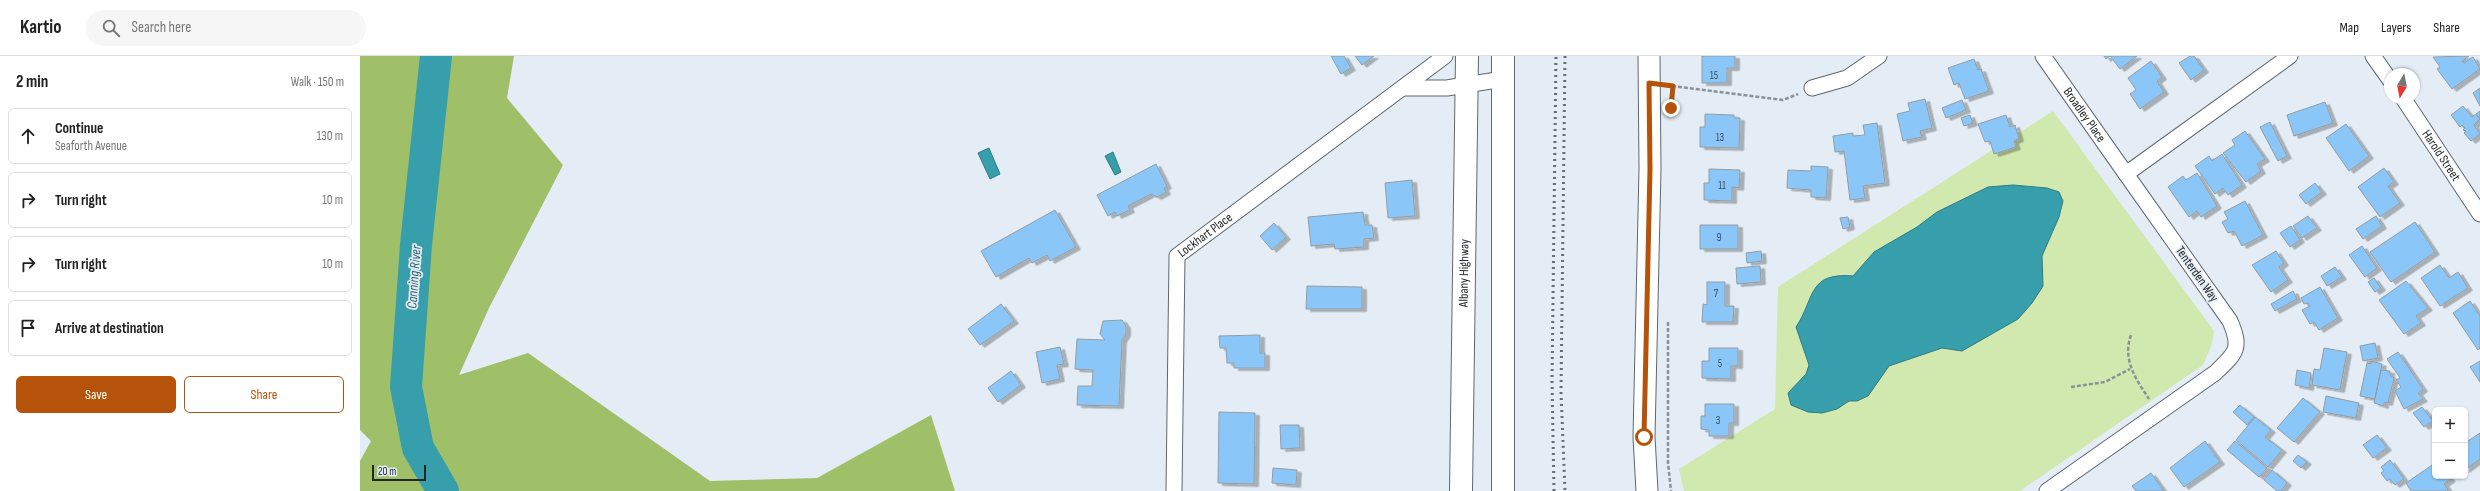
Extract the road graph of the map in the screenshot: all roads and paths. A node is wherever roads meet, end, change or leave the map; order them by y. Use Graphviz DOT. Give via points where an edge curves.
graph roads {
  1 [pos="1444,56"];
  2 [pos="1467,56"];
  3 [pos="1502,56"];
  4 [pos="1649,56"];
  5 [pos="1879,56"];
  6 [pos="2043,56"];
  7 [pos="2290,56"];
  8 [pos="2373,56"];
  9 [pos="2384,72"];
  10 [pos="1503,79"];
  11 [pos="1649,83"];
  12 [pos="1465,84"];
  13 [pos="1673,86"];
  14 [pos="1403,88"];
  15 [pos="1812,88"];
  16 [pos="2407,104"];
  17 [pos="1671,115"];
  18 [pos="2126,174"];
  19 [pos="2480,214"];
  20 [pos="1668,315"];
  21 [pos="2131,335"];
  22 [pos="2130,369"];
  23 [pos="2071,387"];
  24 [pos="2158,413"];
  25 [pos="1174,491"];
  26 [pos="1462,491"];
  27 [pos="1503,491"];
  28 [pos="1647,491"];
  29 [pos="1671,491"];
  30 [pos="2047,491"];
  1 -- 14 [label="street, Lockhart Place"];
  2 -- 12 [label="highway, Albany Highway"];
  3 -- 10 [label="highway"];
  4 -- 11 [label="street"];
  5 -- 15 [label="street" via="1847,78"];
  6 -- 18 [label="street, Broadley Place"];
  7 -- 18 [label="street"];
  8 -- 9 [label="street"];
  10 -- 12 [label="street"];
  10 -- 27 [label="highway"];
  11 -- 13 [label="path"];
  11 -- 28 [label="street" via="1650,169 1644,437"];
  12 -- 14 [label="street" via="1447,88"];
  12 -- 26 [label="highway, Albany Highway"];
  13 -- 15 [label="path" via="1783,100"];
  13 -- 17 [label="path"];
  14 -- 25 [label="street, Lockhart Place" via="1177,256"];
  16 -- 19 [label="street, Harold Street"];
  18 -- 24 [label="street, Tenterden Way" via="2230,321 2237,339 2233,356 2228,361"];
  20 -- 29 [label="path" via="1668,463"];
  21 -- 22 [label="path" via="2127,345"];
  22 -- 23 [label="path" via="2105,382"];
  22 -- 24 [label="path"];
  24 -- 30 [label="street, Tenterden Way"];
}
